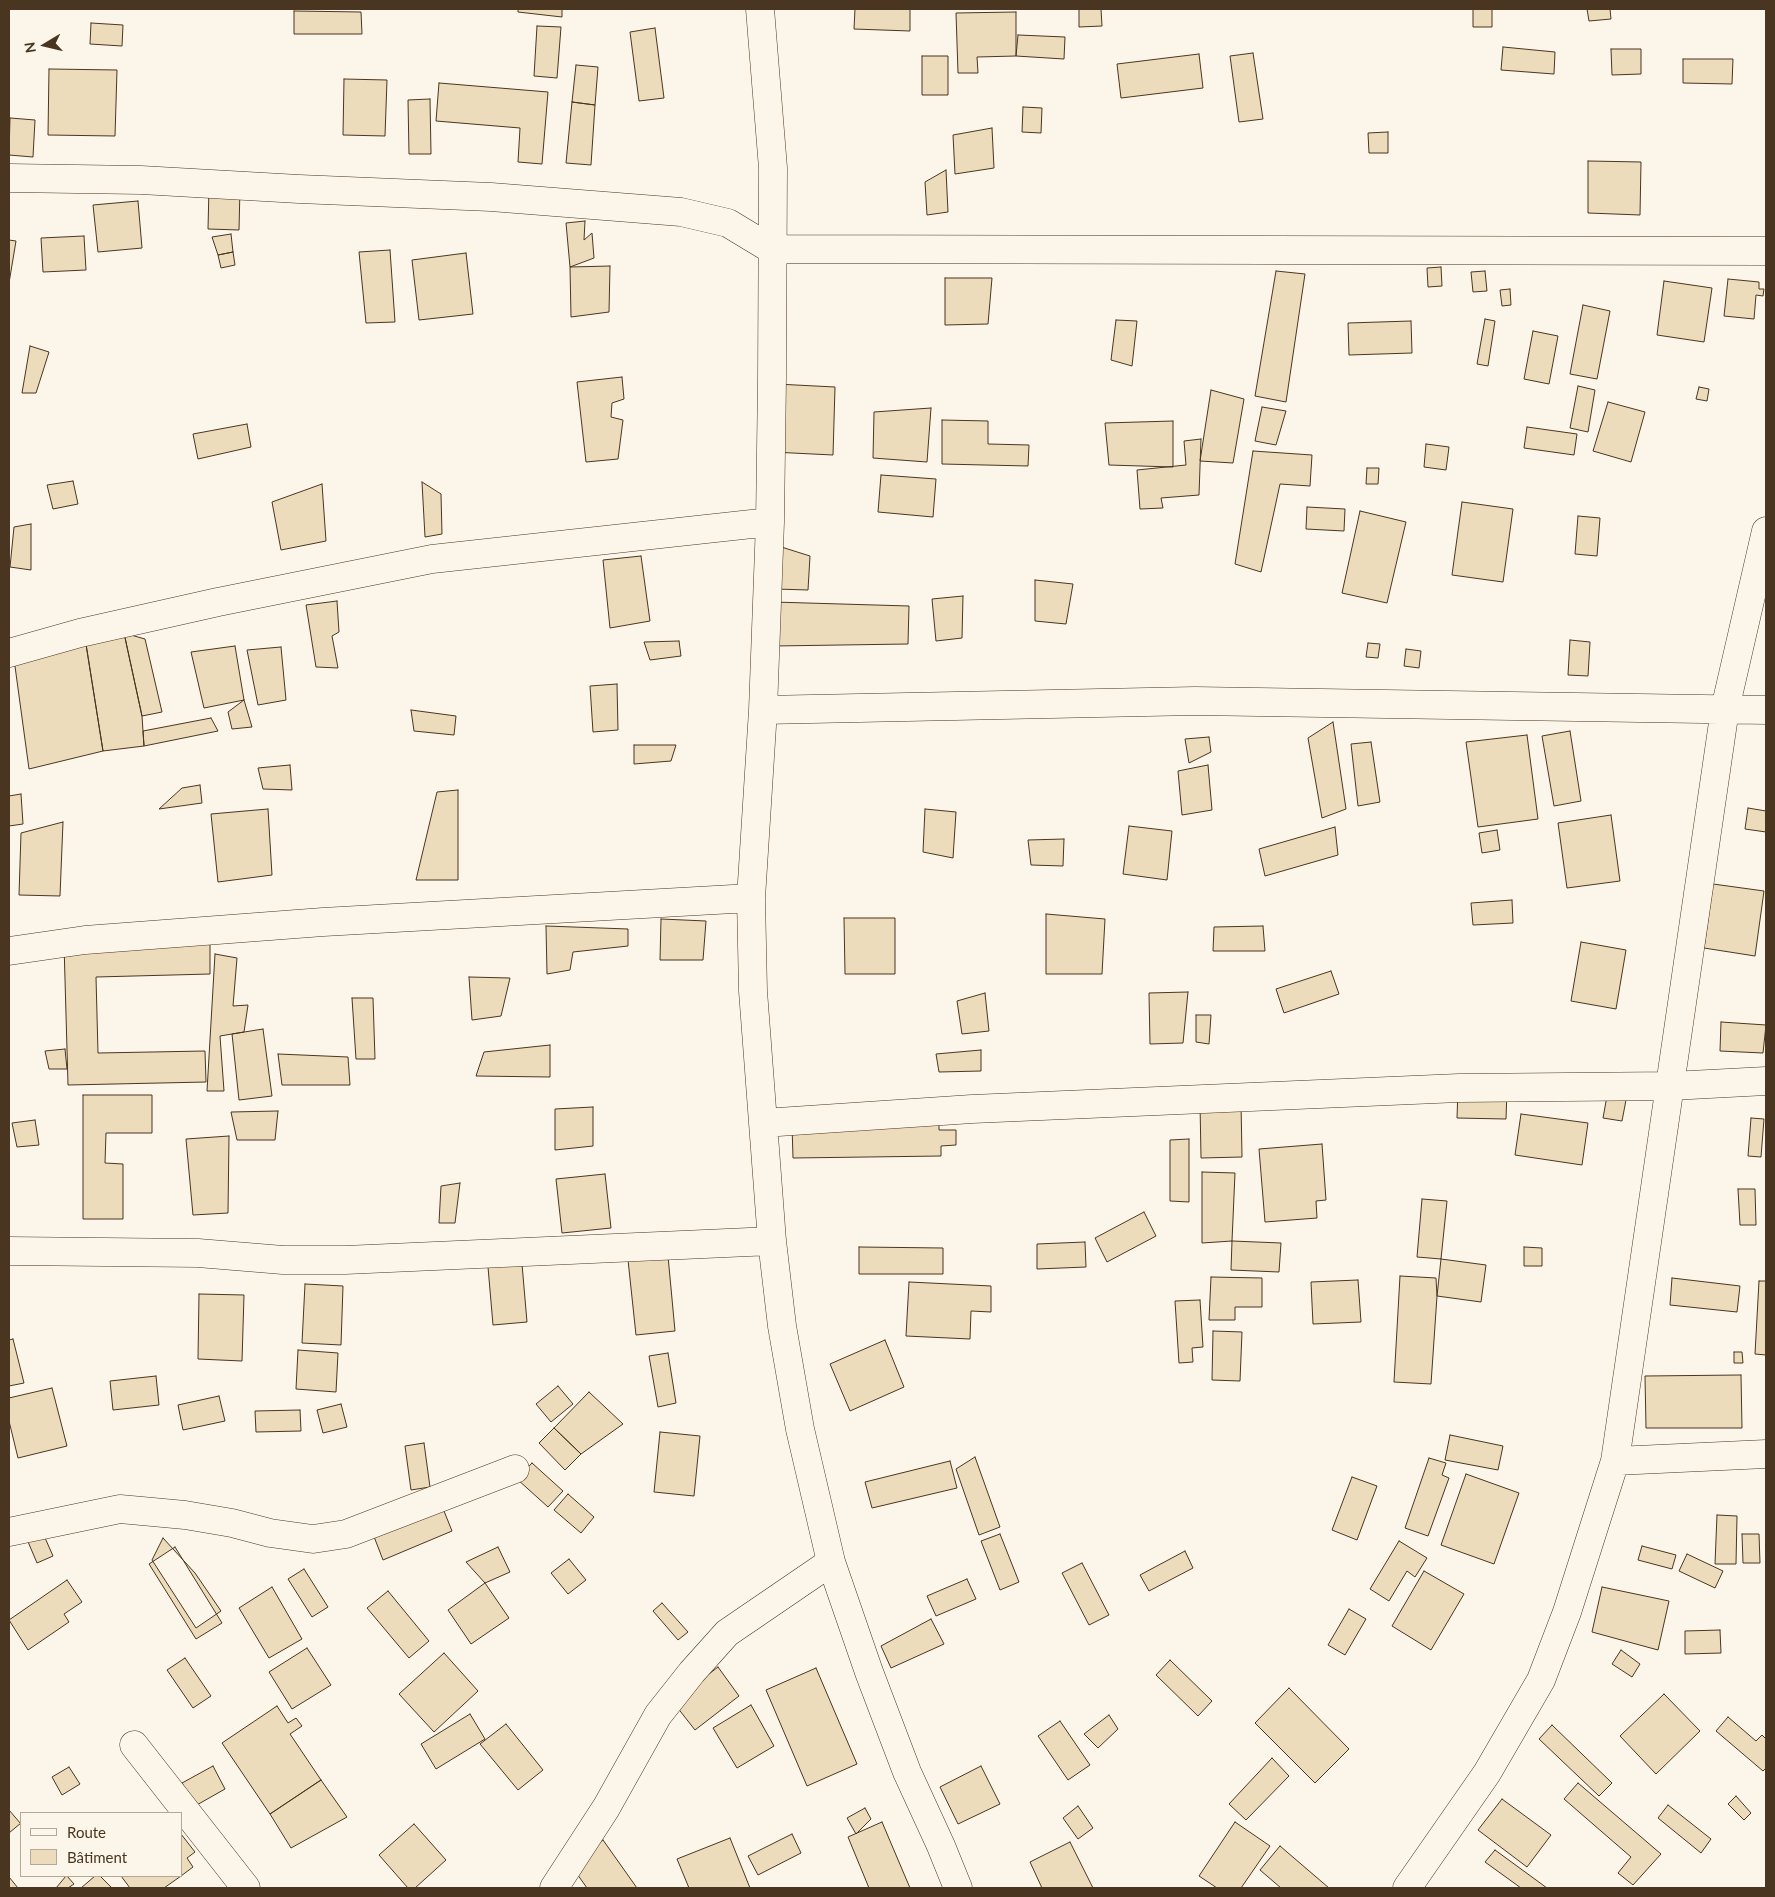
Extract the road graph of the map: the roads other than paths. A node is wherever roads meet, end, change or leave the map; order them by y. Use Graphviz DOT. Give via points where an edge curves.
graph roads {
  1 [pos="760,9"];
  2 [pos="9,178"];
  3 [pos="771,249"];
  4 [pos="1766,250"];
  5 [pos="770,522"];
  6 [pos="1766,531"];
  7 [pos="9,652"];
  8 [pos="1725,709"];
  9 [pos="763,710"];
  10 [pos="1766,710"];
  11 [pos="751,898"];
  12 [pos="9,951"];
  13 [pos="1766,1081"];
  14 [pos="1671,1086"];
  15 [pos="763,1123"];
  16 [pos="772,1241"];
  17 [pos="9,1251"];
  18 [pos="1766,1454"];
  19 [pos="1615,1461"];
  20 [pos="515,1469"];
  21 [pos="9,1532"];
  22 [pos="831,1562"];
  23 [pos="134,1745"];
  24 [pos="246,1888"];
  25 [pos="554,1888"];
  26 [pos="958,1888"];
  27 [pos="1407,1888"];
  1 -- 3 [label="street" via="773,168"];
  2 -- 3 [label="street" via="141,180 491,197 681,212 728,223"];
  3 -- 4 [label="street"];
  3 -- 5 [label="street"];
  5 -- 7 [label="street" via="432,559 218,602"];
  5 -- 9 [label="street"];
  6 -- 8 [label="street"];
  8 -- 9 [label="street" via="1194,701"];
  8 -- 10 [label="street"];
  8 -- 14 [label="street"];
  9 -- 11 [label="street"];
  11 -- 12 [label="street" via="323,922 85,940"];
  11 -- 15 [label="street" via="753,991"];
  13 -- 14 [label="street"];
  14 -- 15 [label="street" via="1459,1088 972,1109"];
  14 -- 19 [label="street"];
  15 -- 16 [label="street"];
  16 -- 17 [label="street" via="345,1260 283,1260 198,1253"];
  16 -- 22 [label="street" via="782,1326 800,1429"];
  18 -- 19 [label="street"];
  19 -- 27 [label="street" via="1567,1612 1541,1680 1487,1773"];
  20 -- 21 [label="street" via="346,1534 313,1539 270,1534 186,1515 120,1509"];
  22 -- 25 [label="street" via="727,1633 692,1672 658,1715 606,1808"];
  22 -- 26 [label="street" via="907,1772"];
  23 -- 24 [label="street"];
}
